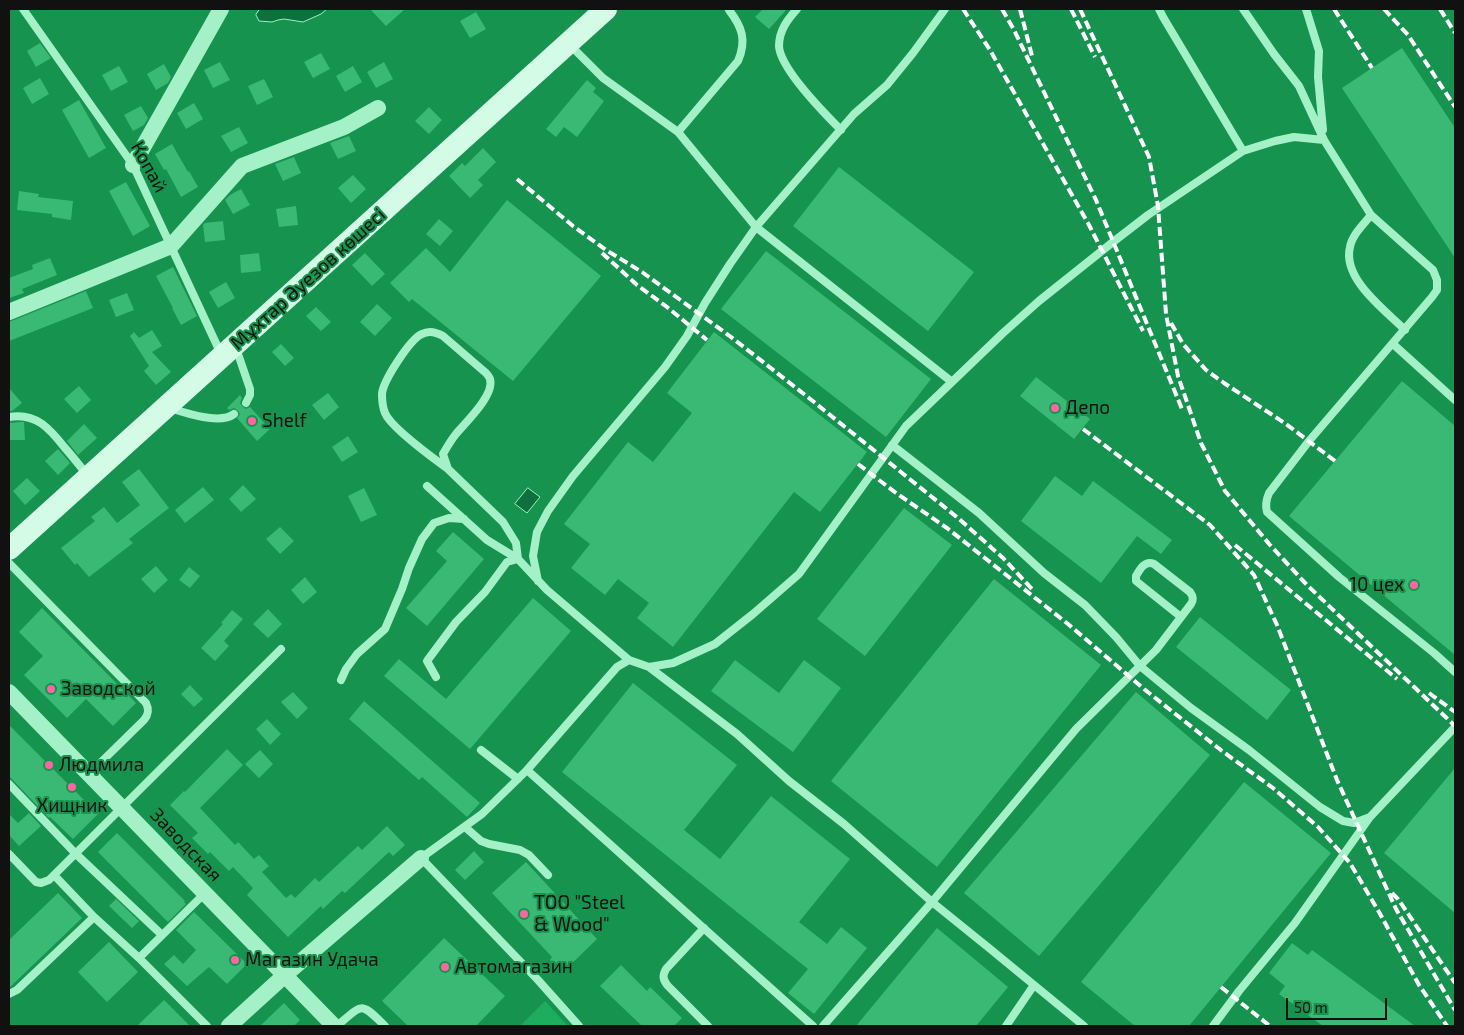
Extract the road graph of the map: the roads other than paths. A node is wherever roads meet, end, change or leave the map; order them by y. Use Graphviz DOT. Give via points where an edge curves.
graph roads {
  1 [pos="23,9"];
  2 [pos="221,9"];
  3 [pos="606,9"];
  4 [pos="797,9"];
  5 [pos="945,9"];
  6 [pos="1159,9"];
  7 [pos="1242,9"];
  8 [pos="1306,9"];
  9 [pos="729,10"];
  10 [pos="568,44"];
  11 [pos="378,108"];
  12 [pos="841,130"];
  13 [pos="678,132"];
  14 [pos="1324,140"];
  15 [pos="1243,152"];
  16 [pos="133,165"];
  17 [pos="1371,215"];
  18 [pos="756,227"];
  19 [pos="171,246"];
  20 [pos="9,312"];
  21 [pos="1405,330"];
  22 [pos="1394,344"];
  23 [pos="229,350"];
  24 [pos="952,382"];
  25 [pos="1455,400"];
  26 [pos="246,403"];
  27 [pos="166,406"];
  28 [pos="234,414"];
  29 [pos="9,417"];
  30 [pos="892,445"];
  31 [pos="448,469"];
  32 [pos="89,477"];
  33 [pos="427,486"];
  34 [pos="464,519"];
  35 [pos="9,549"];
  36 [pos="518,559"];
  37 [pos="9,563"];
  38 [pos="538,581"];
  39 [pos="1181,617"];
  40 [pos="281,649"];
  41 [pos="629,660"];
  42 [pos="1140,666"];
  43 [pos="649,667"];
  44 [pos="1455,672"];
  45 [pos="436,677"];
  46 [pos="341,680"];
  47 [pos="9,692"];
  48 [pos="1455,728"];
  49 [pos="481,750"];
  50 [pos="527,770"];
  51 [pos="89,774"];
  52 [pos="518,780"];
  53 [pos="9,784"];
  54 [pos="122,808"];
  55 [pos="1370,817"];
  56 [pos="465,827"];
  57 [pos="9,854"];
  58 [pos="76,854"];
  59 [pos="421,858"];
  60 [pos="54,875"];
  61 [pos="548,875"];
  62 [pos="205,893"];
  63 [pos="932,902"];
  64 [pos="94,917"];
  65 [pos="704,928"];
  66 [pos="162,935"];
  67 [pos="139,958"];
  68 [pos="285,975"];
  69 [pos="1034,985"];
  70 [pos="9,994"];
  71 [pos="207,1026"];
  72 [pos="229,1026"];
  73 [pos="335,1026"];
  74 [pos="385,1026"];
  75 [pos="579,1026"];
  76 [pos="708,1026"];
  77 [pos="813,1026"];
  78 [pos="823,1026"];
  79 [pos="1006,1026"];
  80 [pos="1084,1026"];
  81 [pos="1213,1026"];
  1 -- 16 [label="lane, Копай"];
  2 -- 16 [label="street"];
  3 -- 10 [label="street, Мұхтар Әуезов көшесі"];
  4 -- 12 [label="lane" via="784,25 780,54 808,94"];
  5 -- 12 [label="lane" via="887,85"];
  6 -- 15 [label="lane"];
  7 -- 14 [label="lane" via="1299,86"];
  8 -- 14 [label="lane" via="1319,51"];
  9 -- 13 [label="lane" via="742,32 738,61"];
  10 -- 13 [label="lane" via="603,78"];
  10 -- 23 [label="street, Мұхтар Әуезов көшесі"];
  11 -- 19 [label="street" via="344,128 242,166"];
  12 -- 18 [label="lane"];
  13 -- 18 [label="lane"];
  14 -- 15 [label="lane" via="1294,137"];
  14 -- 17 [label="lane"];
  15 -- 24 [label="lane" via="1148,215 1095,255 1039,301"];
  16 -- 19 [label="lane, Копай"];
  17 -- 21 [label="lane" via="1355,235 1349,260 1354,276 1364,290"];
  17 -- 21 [label="lane" via="1427,264 1438,280 1432,297"];
  18 -- 24 [label="lane"];
  18 -- 38 [label="lane" via="665,367 573,476 548,511 537,532 532,556"];
  19 -- 20 [label="street"];
  19 -- 23 [label="lane, Копай"];
  21 -- 22 [label="lane"];
  22 -- 25 [label="lane"];
  22 -- 44 [label="lane" via="1306,445 1269,494 1265,506 1267,512 1339,576"];
  23 -- 26 [label="lane, Копай" via="250,390"];
  23 -- 27 [label="street, Мұхтар Әуезов көшесі"];
  24 -- 30 [label="lane" via="906,426"];
  27 -- 28 [label="lane" via="205,417 227,418"];
  27 -- 32 [label="street, Мұхтар Әуезов көшесі"];
  29 -- 32 [label="lane" via="30,417 46,426"];
  30 -- 42 [label="lane" via="979,513 1044,573 1085,605"];
  30 -- 43 [label="lane" via="799,574 715,644 673,663"];
  31 -- 31 [label="lane" via="443,454 474,415 491,384 486,372 444,336 426,332 419,335 392,370 384,386 382,402 390,421"];
  31 -- 36 [label="lane" via="503,522 516,543"];
  32 -- 35 [label="street, Мұхтар Әуезов көшесі"];
  33 -- 34 [label="lane"];
  34 -- 36 [label="lane" via="487,540"];
  34 -- 46 [label="lane" via="449,518 434,523 422,538 385,629 357,654"];
  36 -- 38 [label="lane"];
  36 -- 45 [label="lane" via="507,562 435,648 427,661"];
  37 -- 51 [label="lane" via="148,708 144,720"];
  38 -- 41 [label="lane"];
  39 -- 39 [label="lane" via="1193,602 1192,595 1152,562 1145,564 1136,581"];
  39 -- 42 [label="lane"];
  40 -- 54 [label="lane"];
  41 -- 43 [label="lane"];
  41 -- 50 [label="lane" via="618,667"];
  42 -- 55 [label="lane" via="1320,807 1348,822"];
  42 -- 63 [label="lane" via="1076,729"];
  43 -- 63 [label="lane" via="736,734"];
  47 -- 51 [label="street, Заводская"];
  48 -- 55 [label="lane"];
  49 -- 52 [label="lane"];
  50 -- 52 [label="lane"];
  50 -- 65 [label="lane"];
  51 -- 54 [label="street, Заводская"];
  52 -- 56 [label="lane"];
  53 -- 58 [label="lane"];
  54 -- 58 [label="lane"];
  54 -- 62 [label="street, Заводская"];
  55 -- 81 [label="lane" via="1296,923"];
  56 -- 59 [label="lane"];
  56 -- 61 [label="lane" via="481,841 529,855"];
  57 -- 60 [label="lane" via="36,882 44,883"];
  58 -- 60 [label="lane"];
  58 -- 66 [label="lane"];
  59 -- 68 [label="street"];
  59 -- 75 [label="lane"];
  60 -- 64 [label="lane"];
  62 -- 66 [label="lane"];
  62 -- 68 [label="street, Заводская"];
  63 -- 69 [label="lane"];
  63 -- 78 [label="lane"];
  64 -- 67 [label="lane"];
  64 -- 70 [label="lane"];
  65 -- 76 [label="lane" via="666,969 663,978"];
  65 -- 77 [label="lane"];
  66 -- 67 [label="lane"];
  67 -- 71 [label="lane"];
  68 -- 72 [label="street"];
  68 -- 73 [label="street, Заводская"];
  69 -- 79 [label="lane"];
  69 -- 80 [label="lane"];
  73 -- 74 [label="lane" via="362,1008"];
}
